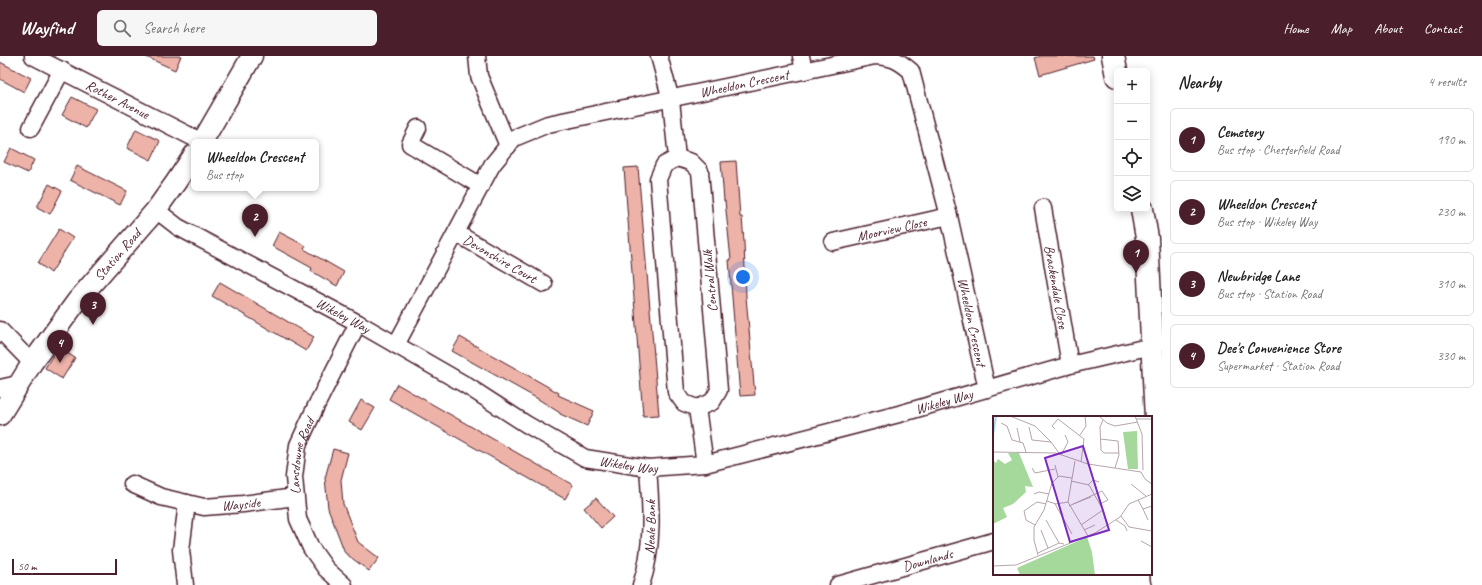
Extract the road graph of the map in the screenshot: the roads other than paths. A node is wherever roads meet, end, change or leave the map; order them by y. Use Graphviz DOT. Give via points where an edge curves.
graph roads {
  1 [pos="33,56"];
  2 [pos="252,56"];
  3 [pos="478,56"];
  4 [pos="659,56"];
  5 [pos="1113,56"];
  6 [pos="802,63"];
  7 [pos="1115,68"];
  8 [pos="62,70"];
  9 [pos="671,100"];
  10 [pos="31,128"];
  11 [pos="418,128"];
  12 [pos="196,139"];
  13 [pos="204,139"];
  14 [pos="508,146"];
  15 [pos="677,158"];
  16 [pos="191,160"];
  17 [pos="481,186"];
  18 [pos="1043,208"];
  19 [pos="156,210"];
  20 [pos="1143,212"];
  21 [pos="949,216"];
  22 [pos="456,233"];
  23 [pos="833,242"];
  24 [pos="544,284"];
  25 [pos="358,323"];
  26 [pos="0,330"];
  27 [pos="396,345"];
  28 [pos="1152,346"];
  29 [pos="32,363"];
  30 [pos="1070,365"];
  31 [pos="9,386"];
  32 [pos="987,389"];
  33 [pos="698,408"];
  34 [pos="0,415"];
  35 [pos="705,464"];
  36 [pos="648,468"];
  37 [pos="132,484"];
  38 [pos="295,497"];
  39 [pos="187,503"];
  40 [pos="993,541"];
  41 [pos="1162,579"];
  42 [pos="186,585"];
  43 [pos="344,585"];
  44 [pos="641,585"];
  45 [pos="838,585"];
  1 -- 8 [label="street, Rother Avenue"];
  2 -- 13 [label="main road"];
  3 -- 14 [label="street" via="479,76"];
  4 -- 9 [label="street"];
  5 -- 7 [label="highway"];
  6 -- 9 [label="street, Wheeldon Crescent"];
  6 -- 21 [label="street, Wheeldon Crescent" via="874,56 899,61 911,71"];
  8 -- 10 [label="street"];
  8 -- 12 [label="street, Rother Avenue"];
  9 -- 14 [label="street, Wheeldon Crescent" via="548,124 514,138"];
  9 -- 15 [label="street"];
  11 -- 17 [label="street" via="410,144"];
  14 -- 17 [label="street, Wheeldon Crescent" via="492,165"];
  15 -- 33 [label="street" via="664,165 658,179 676,392 684,403"];
  15 -- 33 [label="street, Central Walk" via="690,162 700,171 719,390 712,402"];
  16 -- 19 [label="main road, Station Road"];
  17 -- 22 [label="street, Wheeldon Crescent"];
  18 -- 30 [label="street, Brackendale Close"];
  19 -- 25 [label="street, Wikeley Way" via="178,226"];
  19 -- 29 [label="main road, Station Road" via="77,301"];
  20 -- 28 [label="highway" via="1147,238"];
  21 -- 23 [label="street, Moorview Close"];
  21 -- 32 [label="street, Wheeldon Crescent"];
  22 -- 24 [label="street, Devonshire Court"];
  22 -- 27 [label="street, Wheeldon Crescent"];
  25 -- 27 [label="street, Wikeley Way"];
  25 -- 38 [label="street, Lansdowne Road" via="298,445 294,478"];
  26 -- 29 [label="street"];
  27 -- 36 [label="street, Wikeley Way" via="585,458"];
  28 -- 30 [label="street, Wikeley Way"];
  28 -- 41 [label="highway"];
  29 -- 31 [label="main road, Station Road"];
  30 -- 32 [label="street, Wikeley Way"];
  31 -- 34 [label="main road, Station Road"];
  32 -- 35 [label="street, Wikeley Way"];
  33 -- 35 [label="street"];
  35 -- 36 [label="street, Wikeley Way"];
  36 -- 44 [label="street, Neale Bank" via="651,502 650,539"];
  37 -- 39 [label="street, Wayside" via="161,497"];
  38 -- 39 [label="street, Wayside" via="243,504 204,506"];
  38 -- 43 [label="street, Lansdowne Road" via="298,519 311,548 326,569"];
  39 -- 42 [label="street" via="181,550"];
  40 -- 45 [label="street, Downlands"];
}
